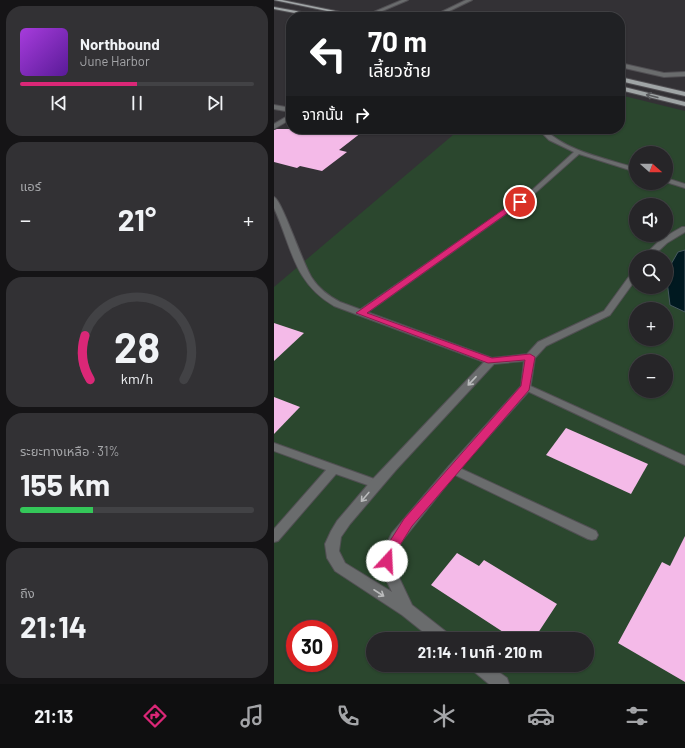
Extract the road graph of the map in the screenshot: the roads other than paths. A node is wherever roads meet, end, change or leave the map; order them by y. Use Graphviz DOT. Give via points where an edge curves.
graph roads {
  1 [pos="275,0"];
  2 [pos="406,0"];
  3 [pos="470,0"];
  4 [pos="274,8"];
  5 [pos="296,12"];
  6 [pos="338,12"];
  7 [pos="376,12"];
  8 [pos="444,12"];
  9 [pos="625,66"];
  10 [pos="685,74"];
  11 [pos="625,80"];
  12 [pos="625,89"];
  13 [pos="685,94"];
  14 [pos="685,104"];
  15 [pos="274,107"];
  16 [pos="286,109"];
  17 [pos="286,119"];
  18 [pos="274,127"];
  19 [pos="546,134"];
  20 [pos="578,152"];
  21 [pos="629,168"];
  22 [pos="673,182"];
  23 [pos="685,186"];
  24 [pos="274,199"];
  25 [pos="277,214"];
  26 [pos="685,229"];
  27 [pos="654,250"];
  28 [pos="629,283"];
  29 [pos="361,313"];
  30 [pos="530,357"];
  31 [pos="491,361"];
  32 [pos="526,387"];
  33 [pos="274,447"];
  34 [pos="685,461"];
  35 [pos="334,469"];
  36 [pos="453,469"];
  37 [pos="376,484"];
  38 [pos="592,535"];
  39 [pos="274,537"];
  40 [pos="407,610"];
  41 [pos="435,632"];
  42 [pos="486,672"];
  43 [pos="501,684"];
  1 -- 6 [label="main road"];
  2 -- 7 [label="street"];
  3 -- 8 [label="street"];
  4 -- 5 [label="main road"];
  9 -- 10 [label="street" via="664,75"];
  11 -- 13 [label="main road"];
  14 -- 12 [label="main road, one-way"];
  15 -- 16 [label="street"];
  17 -- 18 [label="street"];
  19 -- 20 [label="lane"];
  20 -- 21 [label="lane"];
  20 -- 29 [label="lane" via="532,193"];
  22 -- 23 [label="lane"];
  24 -- 25 [label="street"];
  25 -- 29 [label="street" via="312,287 328,300"];
  26 -- 27 [label="street" via="664,241"];
  28 -- 30 [label="street" via="607,313 542,344"];
  29 -- 31 [label="street"];
  30 -- 31 [label="street"];
  30 -- 32 [label="street"];
  31 -- 37 [label="street, one-way"];
  32 -- 34 [label="lane"];
  32 -- 36 [label="street"];
  33 -- 35 [label="lane"];
  35 -- 37 [label="lane"];
  35 -- 39 [label="lane"];
  36 -- 38 [label="lane"];
  36 -- 40 [label="street" via="408,523 389,552 388,569"];
  37 -- 40 [label="street, one-way" via="334,539 332,558 347,572"];
  40 -- 41 [label="street"];
  42 -- 43 [label="street"];
}
